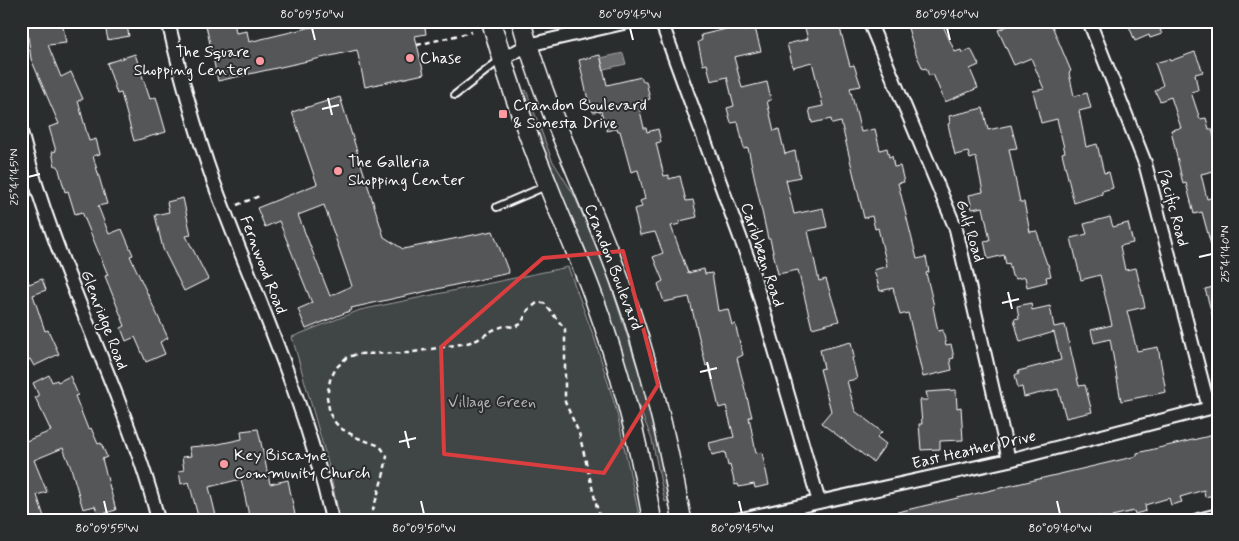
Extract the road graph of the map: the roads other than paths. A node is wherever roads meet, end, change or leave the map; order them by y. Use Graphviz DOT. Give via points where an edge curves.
graph roads {
  1 [pos="168,21"];
  2 [pos="491,21"];
  3 [pos="521,21"];
  4 [pos="632,21"];
  5 [pos="661,21"];
  6 [pos="869,21"];
  7 [pos="1089,21"];
  8 [pos="528,45"];
  9 [pos="502,59"];
  10 [pos="455,95"];
  11 [pos="21,132"];
  12 [pos="548,185"];
  13 [pos="497,207"];
  14 [pos="1213,407"];
  15 [pos="1009,460"];
  16 [pos="819,502"];
  17 [pos="1218,515"];
  18 [pos="158,520"];
  19 [pos="332,520"];
  20 [pos="652,520"];
  21 [pos="682,520"];
  22 [pos="737,520"];
  23 [pos="1198,520"];
  1 -- 19 [label="street, Fernwood Road" via="206,159 305,420"];
  2 -- 9 [label="main road, Crandon Boulevard"];
  3 -- 8 [label="main road, Crandon Boulevard"];
  4 -- 8 [label="street"];
  5 -- 16 [label="street, Caribbean Road" via="751,267"];
  6 -- 15 [label="street, Gulf Road" via="956,229"];
  7 -- 14 [label="street, Pacific Road" via="1145,163"];
  8 -- 9 [label="street"];
  8 -- 21 [label="main road, Crandon Boulevard" via="640,339 655,392"];
  9 -- 10 [label="lane"];
  9 -- 12 [label="main road, Crandon Boulevard"];
  11 -- 18 [label="street, Glenridge Road" via="39,197 133,439"];
  12 -- 13 [label="lane"];
  12 -- 20 [label="main road, Crandon Boulevard" via="592,292 612,352 629,410"];
  14 -- 15 [label="street, East Heather Drive"];
  15 -- 16 [label="street, East Heather Drive"];
  16 -- 22 [label="street, East Heather Drive"];
  17 -- 23 [label="street"];
}
